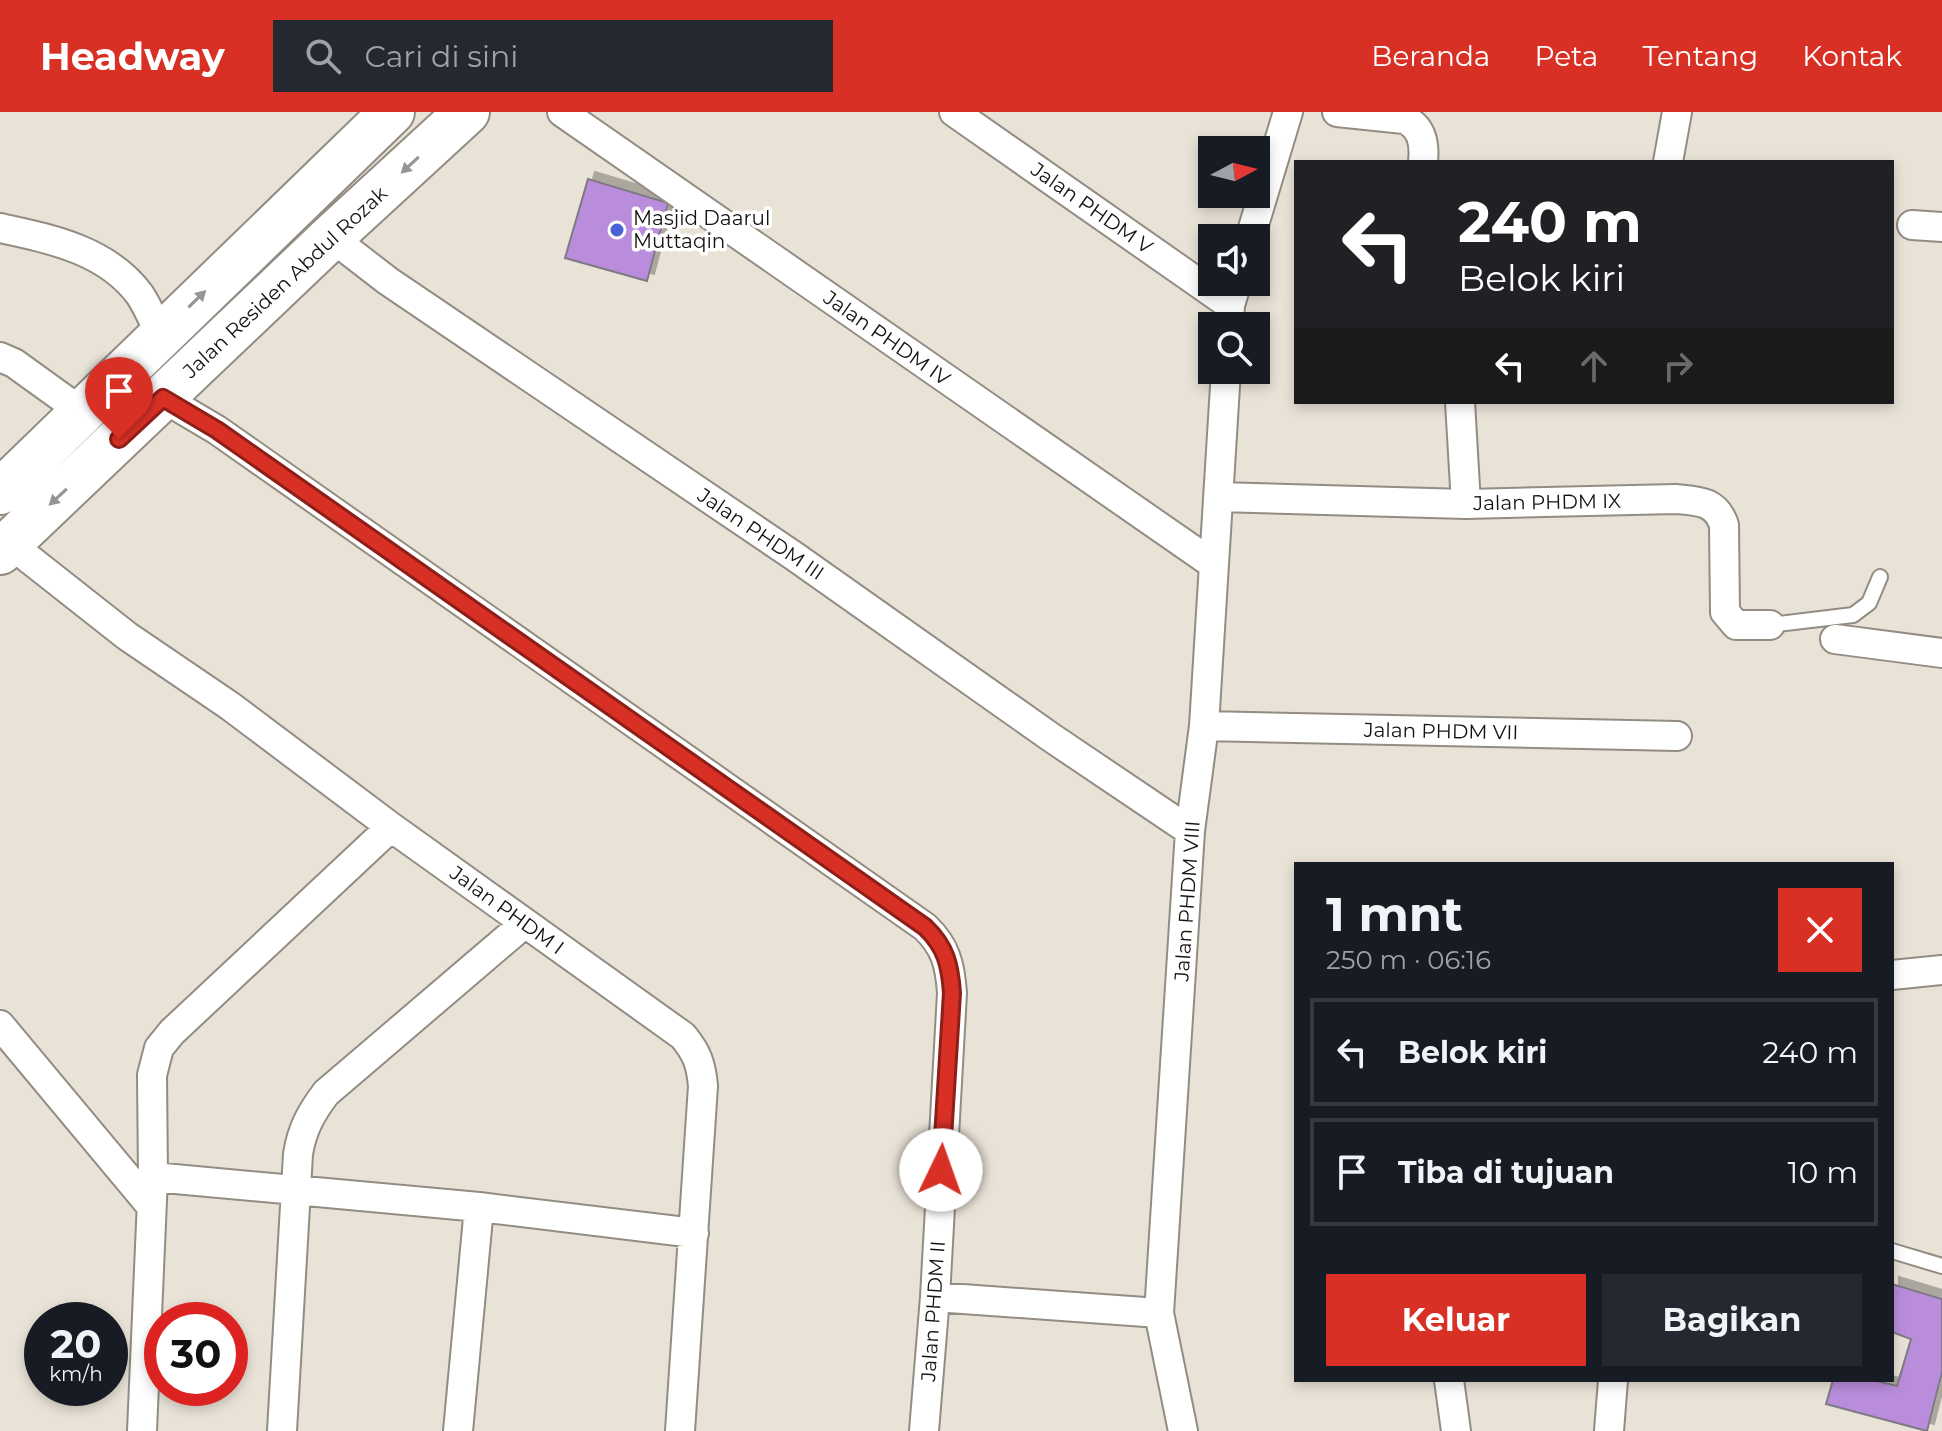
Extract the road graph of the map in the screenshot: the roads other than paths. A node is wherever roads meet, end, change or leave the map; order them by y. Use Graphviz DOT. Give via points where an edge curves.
graph roads {
  1 [pos="392,112"];
  2 [pos="467,112"];
  3 [pos="562,112"];
  4 [pos="954,112"];
  5 [pos="1288,112"];
  6 [pos="1337,112"];
  7 [pos="1677,112"];
  8 [pos="1423,160"];
  9 [pos="1668,160"];
  10 [pos="1254,224"];
  11 [pos="1912,225"];
  12 [pos="1942,227"];
  13 [pos="0,228"];
  14 [pos="331,237"];
  15 [pos="1232,304"];
  16 [pos="160,334"];
  17 [pos="0,357"];
  18 [pos="1225,384"];
  19 [pos="163,398"];
  20 [pos="1460,404"];
  21 [pos="82,412"];
  22 [pos="0,492"];
  23 [pos="1218,497"];
  24 [pos="1466,504"];
  25 [pos="5,548"];
  26 [pos="1213,564"];
  27 [pos="1880,577"];
  28 [pos="1770,625"];
  29 [pos="1835,639"];
  30 [pos="1942,653"];
  31 [pos="1204,726"];
  32 [pos="1677,736"];
  33 [pos="391,827"];
  34 [pos="1190,831"];
  35 [pos="525,923"];
  36 [pos="1942,970"];
  37 [pos="1894,975"];
  38 [pos="0,1025"];
  39 [pos="153,1177"];
  40 [pos="295,1189"];
  41 [pos="151,1206"];
  42 [pos="479,1207"];
  43 [pos="694,1233"];
  44 [pos="1894,1252"];
  45 [pos="1942,1266"];
  46 [pos="935,1297"];
  47 [pos="1159,1313"];
  48 [pos="1449,1382"];
  49 [pos="1613,1382"];
  50 [pos="142,1431"];
  51 [pos="282,1431"];
  52 [pos="458,1431"];
  53 [pos="680,1431"];
  54 [pos="924,1431"];
  55 [pos="1183,1431"];
  56 [pos="1456,1431"];
  57 [pos="1609,1431"];
  16 -- 1 [label="highway, one-way"];
  2 -- 14 [label="highway, Jalan Residen Abdul Rozak, one-way"];
  3 -- 26 [label="street, Jalan PHDM IV"];
  4 -- 15 [label="street, Jalan PHDM V"];
  5 -- 10 [label="street"];
  6 -- 8 [label="street" via="1412,122 1423,142"];
  7 -- 9 [label="street"];
  11 -- 12 [label="street"];
  13 -- 16 [label="street" via="99,259 140,296"];
  14 -- 19 [label="highway, Jalan Residen Abdul Rozak"];
  14 -- 34 [label="street, Jalan PHDM III"];
  16 -- 21 [label="highway"];
  17 -- 21 [label="street"];
  18 -- 23 [label="street, Jalan PHDM VIII"];
  19 -- 25 [label="highway, Jalan Residen Abdul Rozak, one-way"];
  19 -- 46 [label="street, Jalan PHDM II" via="217,430 938,940 950,969 952,993"];
  20 -- 24 [label="street"];
  21 -- 22 [label="highway"];
  23 -- 24 [label="street, Jalan PHDM IX"];
  23 -- 26 [label="street, Jalan PHDM VIII"];
  24 -- 28 [label="street, Jalan PHDM IX" via="1676,499 1708,503 1724,525 1725,612 1736,625"];
  25 -- 33 [label="street, Jalan PHDM I"];
  26 -- 31 [label="street, Jalan PHDM VIII"];
  27 -- 28 [label="lane" via="1869,603 1853,615"];
  29 -- 30 [label="street"];
  31 -- 32 [label="street, Jalan PHDM VII"];
  31 -- 34 [label="street, Jalan PHDM VIII"];
  33 -- 35 [label="street, Jalan PHDM I"];
  33 -- 39 [label="street" via="159,1048 152,1075"];
  34 -- 47 [label="street, Jalan PHDM VIII"];
  35 -- 40 [label="street" via="326,1093 301,1134"];
  35 -- 43 [label="street, Jalan PHDM I" via="683,1036 699,1057 703,1086"];
  36 -- 37 [label="street"];
  38 -- 41 [label="street"];
  39 -- 40 [label="street"];
  39 -- 41 [label="street"];
  40 -- 42 [label="street"];
  40 -- 51 [label="street"];
  41 -- 50 [label="street"];
  42 -- 43 [label="street"];
  42 -- 52 [label="street"];
  43 -- 53 [label="street, Jalan PHDM I"];
  44 -- 45 [label="lane"];
  46 -- 47 [label="street"];
  46 -- 54 [label="street, Jalan PHDM II"];
  47 -- 55 [label="street, Jalan PHDM VIII"];
  48 -- 56 [label="street"];
  49 -- 57 [label="street"];
}
